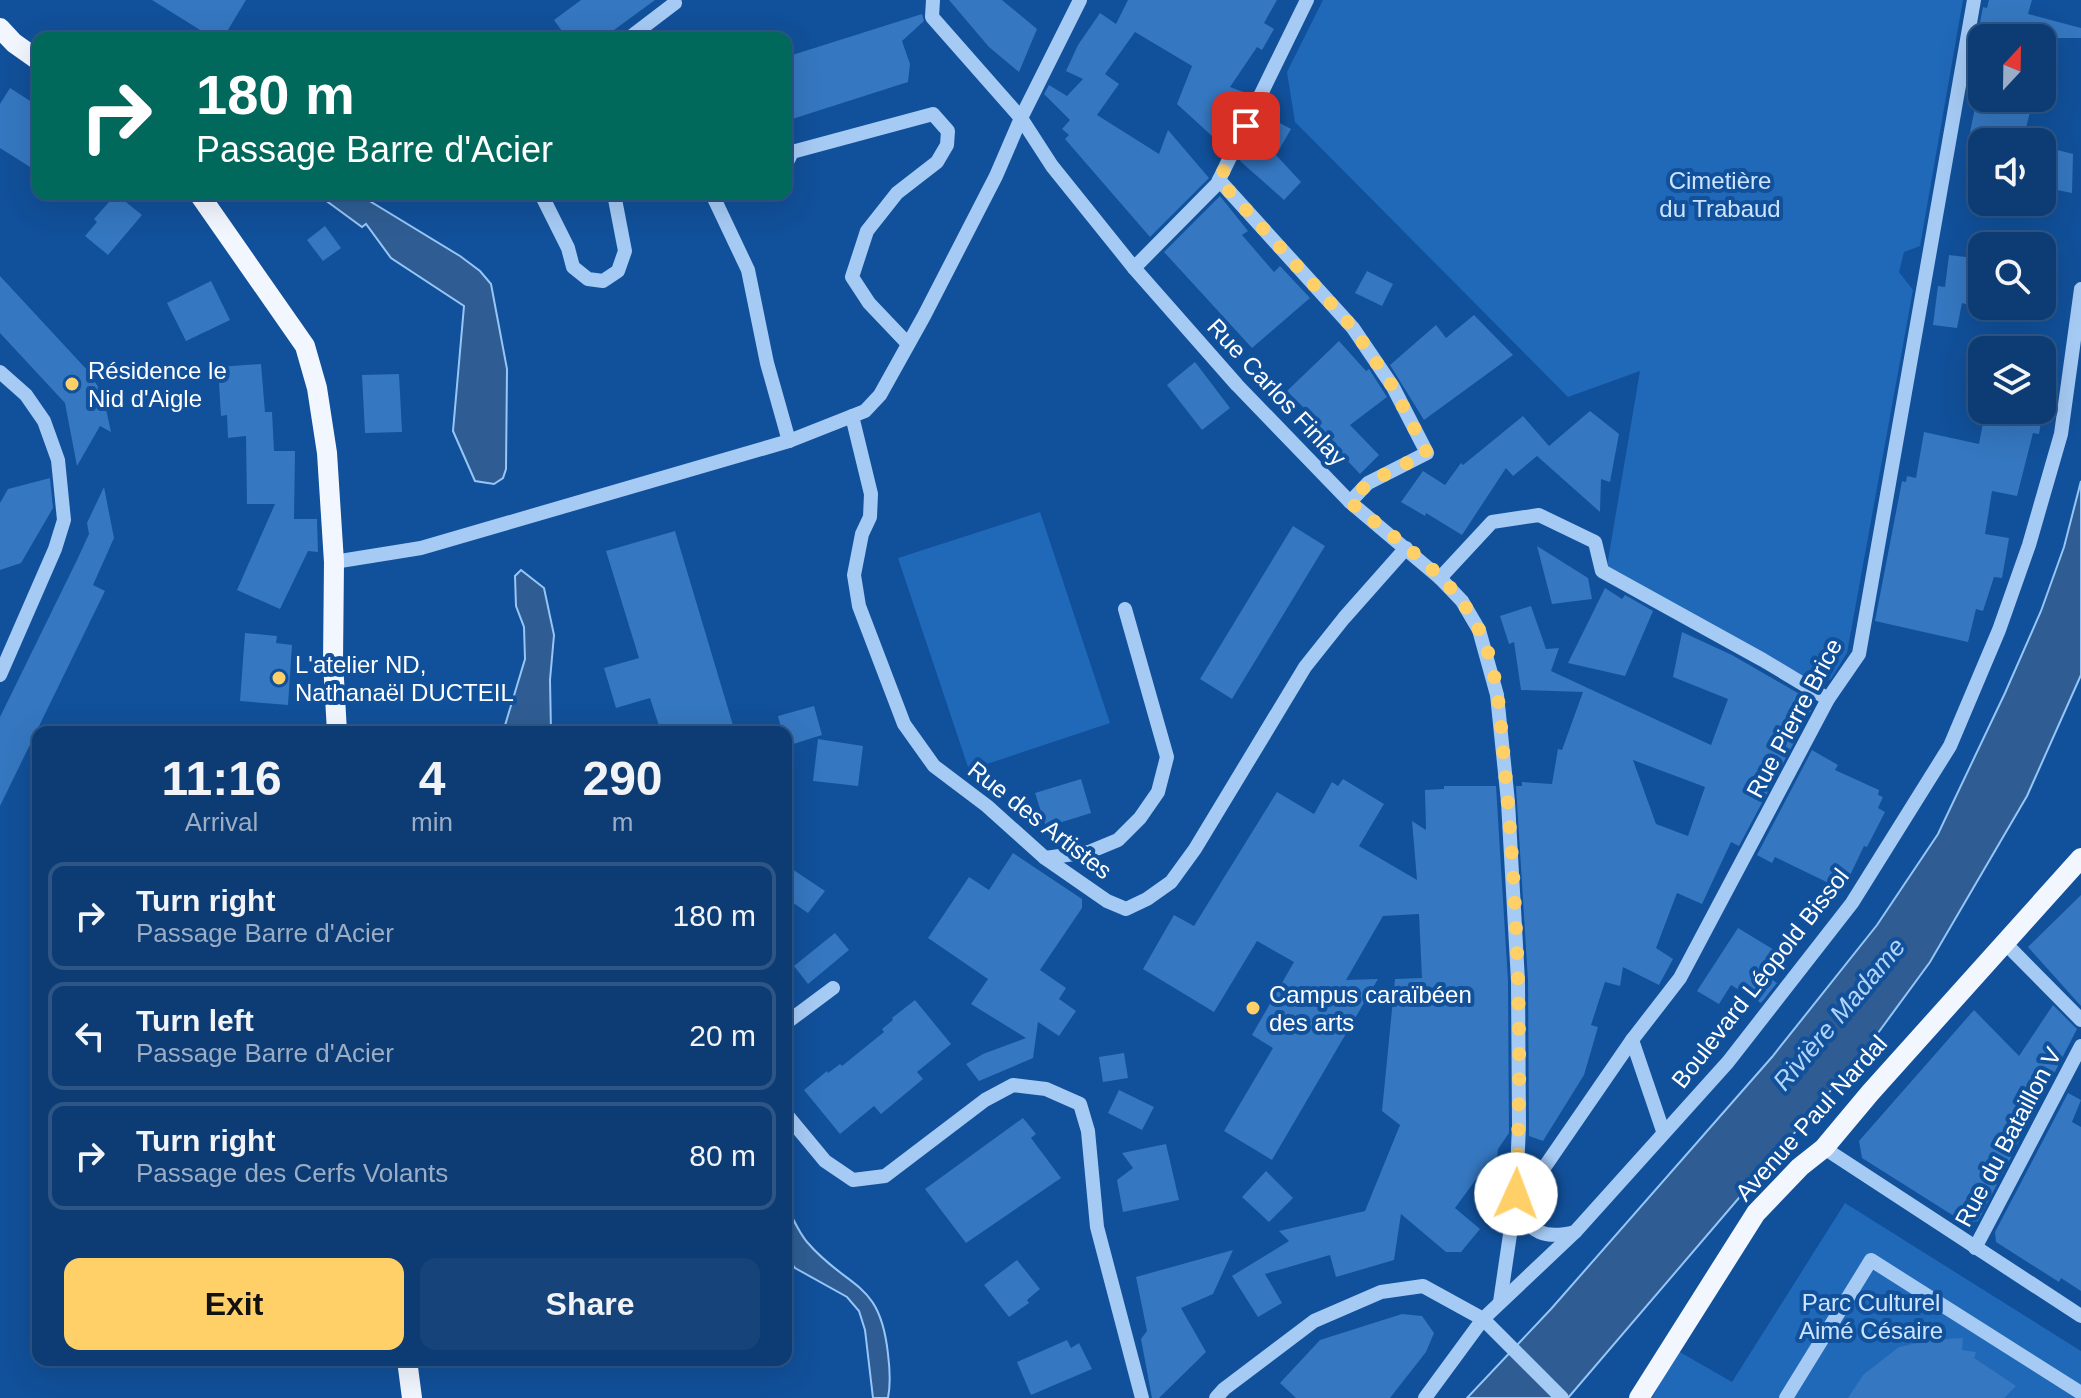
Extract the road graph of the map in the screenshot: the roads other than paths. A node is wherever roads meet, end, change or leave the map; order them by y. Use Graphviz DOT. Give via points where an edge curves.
graph roads {
  1 [pos="933,0"];
  2 [pos="1080,0"];
  3 [pos="1307,0"];
  4 [pos="1974,0"];
  5 [pos="675,3"];
  6 [pos="0,28"];
  7 [pos="637,32"];
  8 [pos="32,56"];
  9 [pos="1021,118"];
  10 [pos="792,152"];
  11 [pos="1219,180"];
  12 [pos="203,200"];
  13 [pos="544,200"];
  14 [pos="615,200"];
  15 [pos="715,200"];
  16 [pos="1134,268"];
  17 [pos="2081,289"];
  18 [pos="908,344"];
  19 [pos="0,372"];
  20 [pos="852,416"];
  21 [pos="789,441"];
  22 [pos="1350,502"];
  23 [pos="1406,548"];
  24 [pos="334,562"];
  25 [pos="1440,578"];
  26 [pos="1125,609"];
  27 [pos="0,675"];
  28 [pos="1828,699"];
  29 [pos="337,726"];
  30 [pos="1045,858"];
  31 [pos="2081,858"];
  32 [pos="2004,942"];
  33 [pos="833,988"];
  34 [pos="792,1019"];
  35 [pos="2081,1020"];
  36 [pos="1632,1040"];
  37 [pos="2081,1046"];
  38 [pos="792,1121"];
  39 [pos="1663,1131"];
  40 [pos="1824,1148"];
  41 [pos="1515,1201"];
  42 [pos="1575,1232"];
  43 [pos="1975,1248"];
  44 [pos="1500,1302"];
  45 [pos="2081,1316"];
  46 [pos="1483,1319"];
  47 [pos="408,1366"];
  48 [pos="2081,1393"];
  49 [pos="412,1398"];
  50 [pos="1142,1398"];
  51 [pos="1216,1398"];
  52 [pos="1425,1398"];
  53 [pos="1562,1398"];
  54 [pos="1639,1398"];
  55 [pos="1786,1398"];
  1 -- 9 [label="street, Rue Carlos Finlay" via="932,17"];
  2 -- 9 [label="street"];
  3 -- 11 [label="street"];
  4 -- 28 [label="street, Rue Pierre Brice" via="1859,654"];
  5 -- 7 [label="street"];
  6 -- 8 [label="main road"];
  9 -- 16 [label="street, Rue Carlos Finlay" via="1052,166"];
  9 -- 18 [label="street"];
  10 -- 18 [label="street" via="933,114 948,131 937,162 897,193 867,231 852,277"];
  11 -- 16 [label="street"];
  11 -- 22 [label="street" via="1353,328 1393,387 1427,453 1368,483"];
  12 -- 24 [label="main road" via="305,346 327,453"];
  13 -- 14 [label="street" via="573,267 588,279 603,281 618,271 625,251"];
  15 -- 21 [label="street" via="748,270"];
  16 -- 22 [label="street, Rue Carlos Finlay"];
  17 -- 39 [label="street, Boulevard Léopold Bissol" via="2061,434 2033,532 1950,746 1852,903 1728,1062"];
  18 -- 20 [label="street" via="873,405"];
  19 -- 27 [label="street" via="44,421 58,460 64,520"];
  20 -- 21 [label="street"];
  20 -- 30 [label="street, Rue des Artistes" via="871,494 854,575 864,619 904,724 934,766"];
  21 -- 24 [label="street" via="421,548"];
  22 -- 23 [label="street, Rue Carlos Finlay"];
  23 -- 25 [label="street, Rue Carlos Finlay"];
  23 -- 30 [label="street, Rue des Artistes" via="1305,667 1171,882 1126,909"];
  24 -- 29 [label="main road"];
  25 -- 28 [label="street" via="1492,522 1539,515 1595,542 1602,571"];
  25 -- 41 [label="street, Rue Carlos Finlay" via="1479,630 1497,695 1518,981"];
  26 -- 30 [label="street" via="1167,757 1158,792 1118,840 1089,852"];
  28 -- 36 [label="street, Rue Pierre Brice" via="1680,978"];
  31 -- 32 [label="main road, Avenue Paul Nardal"];
  32 -- 35 [label="street"];
  32 -- 40 [label="main road, Avenue Paul Nardal"];
  33 -- 34 [label="street"];
  36 -- 39 [label="street"];
  36 -- 41 [label="street, Rue Pierre Brice" via="1526,1194"];
  37 -- 43 [label="street, Rue du Bataillon V"];
  38 -- 50 [label="street" via="825,1161 853,1180 885,1176 1013,1085 1046,1089 1080,1104 1088,1131 1097,1227"];
  39 -- 42 [label="street, Boulevard Léopold Bissol"];
  40 -- 43 [label="street"];
  40 -- 54 [label="main road, Avenue Paul Nardal" via="1756,1213"];
  41 -- 42 [label="street" via="1528,1225 1542,1235"];
  41 -- 44 [label="street, Rue Carlos Finlay"];
  42 -- 44 [label="street, Boulevard Léopold Bissol"];
  43 -- 45 [label="street"];
  44 -- 46 [label="street, Boulevard Léopold Bissol"];
  46 -- 51 [label="street" via="1423,1286 1381,1292 1314,1321"];
  46 -- 52 [label="street, Boulevard Léopold Bissol"];
  46 -- 53 [label="street"];
  47 -- 49 [label="main road"];
  48 -- 55 [label="street" via="1871,1260"];
}
